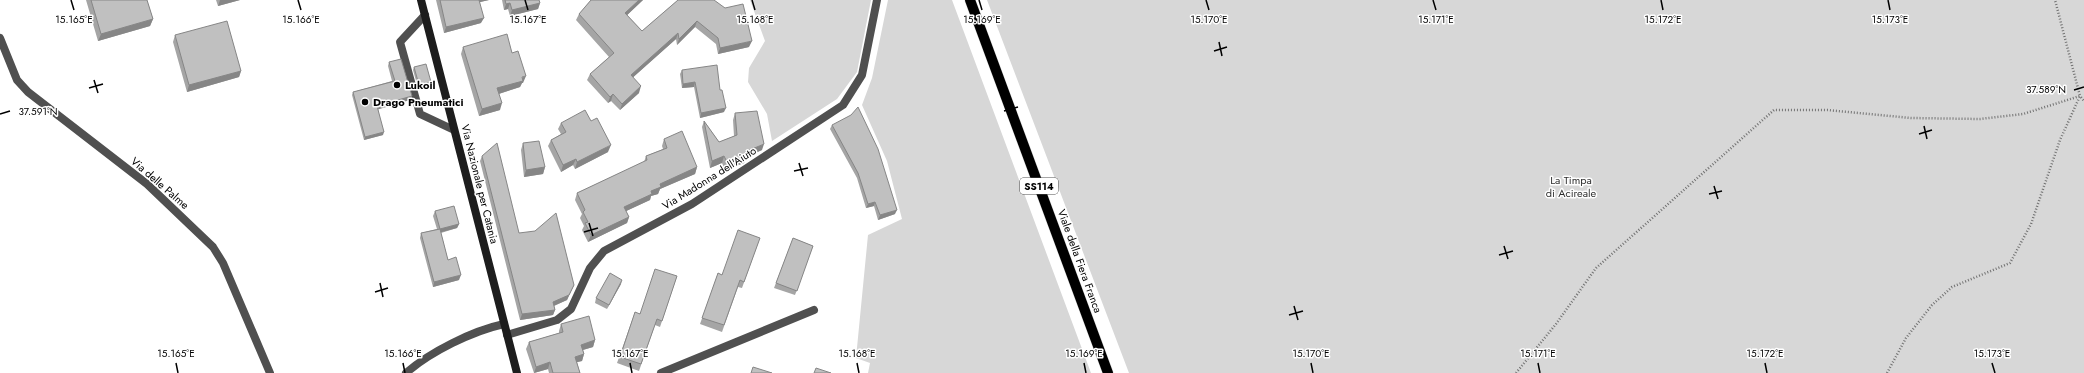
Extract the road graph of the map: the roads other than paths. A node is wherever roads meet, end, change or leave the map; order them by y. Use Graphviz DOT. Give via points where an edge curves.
graph roads {
  1 [pos="421,0"];
  2 [pos="877,0"];
  3 [pos="970,0"];
  4 [pos="425,16"];
  5 [pos="0,38"];
  6 [pos="454,130"];
  7 [pos="814,310"];
  8 [pos="504,324"];
  9 [pos="507,335"];
  10 [pos="270,373"];
  11 [pos="406,373"];
  12 [pos="517,373"];
  13 [pos="661,373"];
  14 [pos="1108,373"];
  1 -- 4 [label="main road, Via Nazionale per Catania"];
  2 -- 9 [label="street, Via Madonna dell'Aiuto" via="862,75 842,104 692,204 604,251 590,268 571,309 557,320"];
  3 -- 14 [label="main road, Viale della Fiera Franca / SS114"];
  4 -- 6 [label="main road, Via Nazionale per Catania"];
  4 -- 6 [label="street" via="400,42 420,114"];
  5 -- 10 [label="street, Via delle Palme" via="17,80 28,92 147,184 213,247 223,263"];
  6 -- 8 [label="main road, Via Nazionale per Catania"];
  7 -- 13 [label="street"];
  8 -- 9 [label="main road, Via Nazionale per Catania"];
  8 -- 11 [label="street" via="490,327 453,343"];
  9 -- 12 [label="main road, Via Nazionale per Catania"];
}
